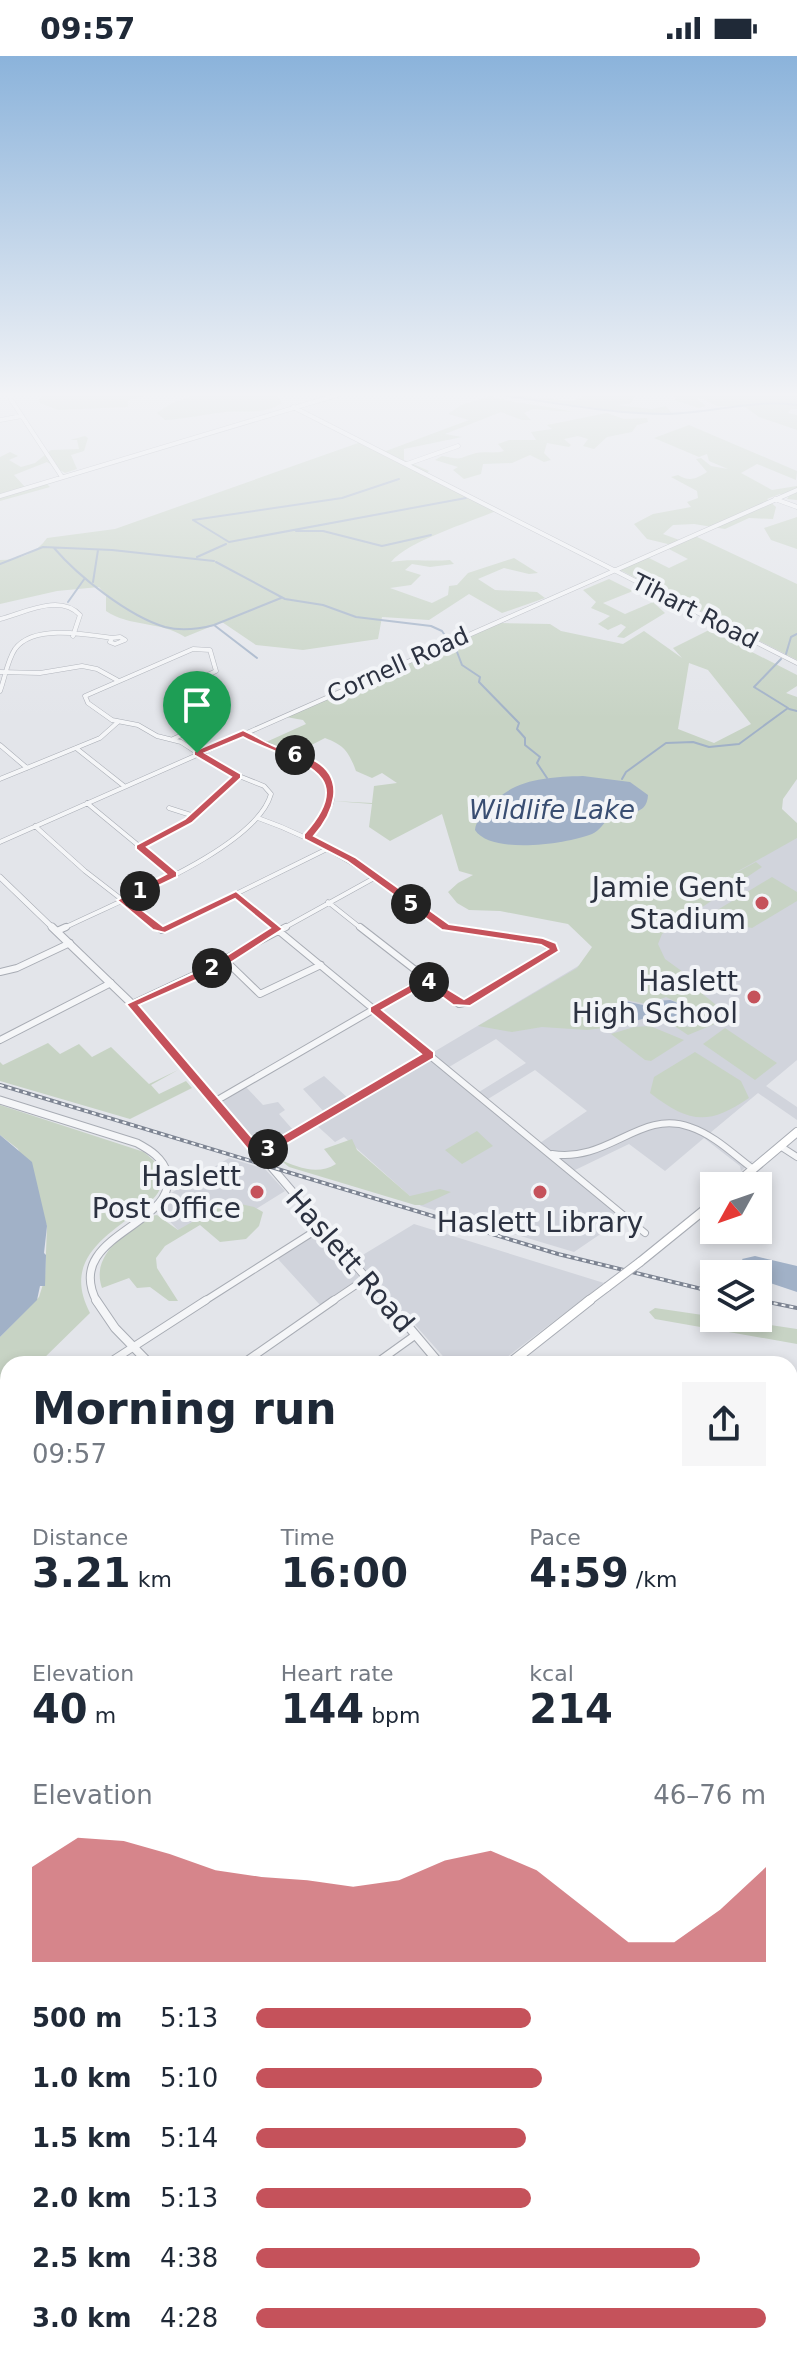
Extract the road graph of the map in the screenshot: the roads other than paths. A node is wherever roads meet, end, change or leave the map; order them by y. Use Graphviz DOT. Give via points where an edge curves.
graph roads {
  1 [pos="483,503"];
  2 [pos="767,503"];
  3 [pos="615,570"];
  4 [pos="0,619"];
  5 [pos="73,636"];
  6 [pos="112,638"];
  7 [pos="797,663"];
  8 [pos="0,672"];
  9 [pos="7,672"];
  10 [pos="117,680"];
  11 [pos="0,691"];
  12 [pos="118,722"];
  13 [pos="243,733"];
  14 [pos="173,739"];
  15 [pos="0,745"];
  16 [pos="76,748"];
  17 [pos="197,753"];
  18 [pos="27,768"];
  19 [pos="237,776"];
  20 [pos="0,779"];
  21 [pos="124,786"];
  22 [pos="87,803"];
  23 [pos="169,808"];
  24 [pos="194,816"];
  25 [pos="258,818"];
  26 [pos="35,826"];
  27 [pos="307,837"];
  28 [pos="0,842"];
  29 [pos="140,847"];
  30 [pos="329,848"];
  31 [pos="173,874"];
  32 [pos="0,877"];
  33 [pos="376,877"];
  34 [pos="236,895"];
  35 [pos="122,900"];
  36 [pos="328,902"];
  37 [pos="277,929"];
  38 [pos="57,931"];
  39 [pos="70,943"];
  40 [pos="226,961"];
  41 [pos="321,965"];
  42 [pos="0,972"];
  43 [pos="426,979"];
  44 [pos="111,983"];
  45 [pos="132,1004"];
  46 [pos="374,1010"];
  47 [pos="0,1040"];
  48 [pos="430,1055"];
  49 [pos="0,1100"];
  50 [pos="214,1102"];
  51 [pos="797,1132"];
  52 [pos="780,1146"];
  53 [pos="542,1148"];
  54 [pos="259,1155"];
  55 [pos="573,1157"];
  56 [pos="797,1157"];
  57 [pos="562,1165"];
  58 [pos="753,1169"];
  59 [pos="749,1172"];
  60 [pos="700,1213"];
  61 [pos="321,1227"];
  62 [pos="645,1233"];
  63 [pos="365,1279"];
  64 [pos="414,1336"];
  65 [pos="134,1346"];
  66 [pos="119,1356"];
  67 [pos="143,1356"];
  68 [pos="254,1356"];
  69 [pos="386,1356"];
  70 [pos="433,1356"];
  71 [pos="519,1356"];
  1 -- 3 [label="street, Tihart Road"];
  2 -- 3 [label="street, Cornell Road"];
  3 -- 7 [label="street, Tihart Road"];
  3 -- 13 [label="street, Cornell Road"];
  4 -- 5 [label="street" via="69,605 80,612"];
  5 -- 6 [label="street"];
  5 -- 9 [label="street" via="24,641"];
  8 -- 9 [label="street"];
  9 -- 10 [label="street" via="85,664"];
  9 -- 11 [label="street"];
  10 -- 12 [label="street" via="85,698"];
  10 -- 14 [label="street" via="193,649 212,652 216,670 180,693 184,706 206,724"];
  12 -- 14 [label="street"];
  12 -- 16 [label="street" via="103,737"];
  13 -- 17 [label="street, Cornell Road"];
  13 -- 27 [label="street" via="310,761 326,775 329,806"];
  14 -- 17 [label="street"];
  15 -- 18 [label="street"];
  16 -- 18 [label="street"];
  16 -- 21 [label="street"];
  17 -- 19 [label="street"];
  17 -- 21 [label="street, Cornell Road"];
  18 -- 20 [label="street"];
  19 -- 24 [label="street"];
  19 -- 25 [label="street" via="270,791 270,801"];
  21 -- 22 [label="street, Cornell Road"];
  22 -- 26 [label="street, Cornell Road"];
  22 -- 29 [label="street"];
  23 -- 24 [label="street"];
  24 -- 29 [label="street"];
  25 -- 27 [label="street"];
  25 -- 31 [label="street" via="221,850"];
  26 -- 28 [label="street, Cornell Road"];
  26 -- 35 [label="street"];
  27 -- 30 [label="street"];
  29 -- 31 [label="street"];
  30 -- 33 [label="street"];
  30 -- 34 [label="street"];
  31 -- 35 [label="street"];
  32 -- 38 [label="street, Haslett Road"];
  33 -- 36 [label="street"];
  33 -- 43 [label="street" via="449,929 554,948 468,1002 457,1003"];
  34 -- 35 [label="street" via="169,929 157,928"];
  34 -- 37 [label="street"];
  35 -- 38 [label="street"];
  36 -- 37 [label="street"];
  36 -- 43 [label="street"];
  37 -- 40 [label="street"];
  37 -- 41 [label="street"];
  38 -- 39 [label="street, Haslett Road"];
  39 -- 42 [label="street"];
  39 -- 44 [label="street, Haslett Road"];
  40 -- 41 [label="street" via="256,993 266,994"];
  40 -- 45 [label="street"];
  41 -- 46 [label="street"];
  43 -- 46 [label="street"];
  44 -- 45 [label="street, Haslett Road"];
  44 -- 47 [label="street"];
  45 -- 50 [label="street, Haslett Road"];
  46 -- 48 [label="street"];
  46 -- 50 [label="street"];
  48 -- 53 [label="street"];
  48 -- 54 [label="street"];
  49 -- 65 [label="street" via="137,1143 154,1152 168,1169 162,1198 107,1243 91,1272 95,1301"];
  50 -- 54 [label="street, Haslett Road"];
  51 -- 52 [label="main road"];
  52 -- 56 [label="street"];
  52 -- 58 [label="main road"];
  53 -- 55 [label="street"];
  53 -- 57 [label="street"];
  54 -- 61 [label="street, Haslett Road"];
  55 -- 57 [label="street"];
  55 -- 58 [label="street" via="602,1151 646,1126 669,1122 697,1129"];
  57 -- 62 [label="street"];
  58 -- 59 [label="main road"];
  60 -- 71 [label="main road, bridge"];
  61 -- 63 [label="street, Haslett Road"];
  61 -- 65 [label="street"];
  63 -- 64 [label="street, Haslett Road"];
  63 -- 68 [label="street"];
  64 -- 69 [label="street"];
  64 -- 70 [label="street, Haslett Road"];
  65 -- 66 [label="street"];
  65 -- 67 [label="street"];
}
